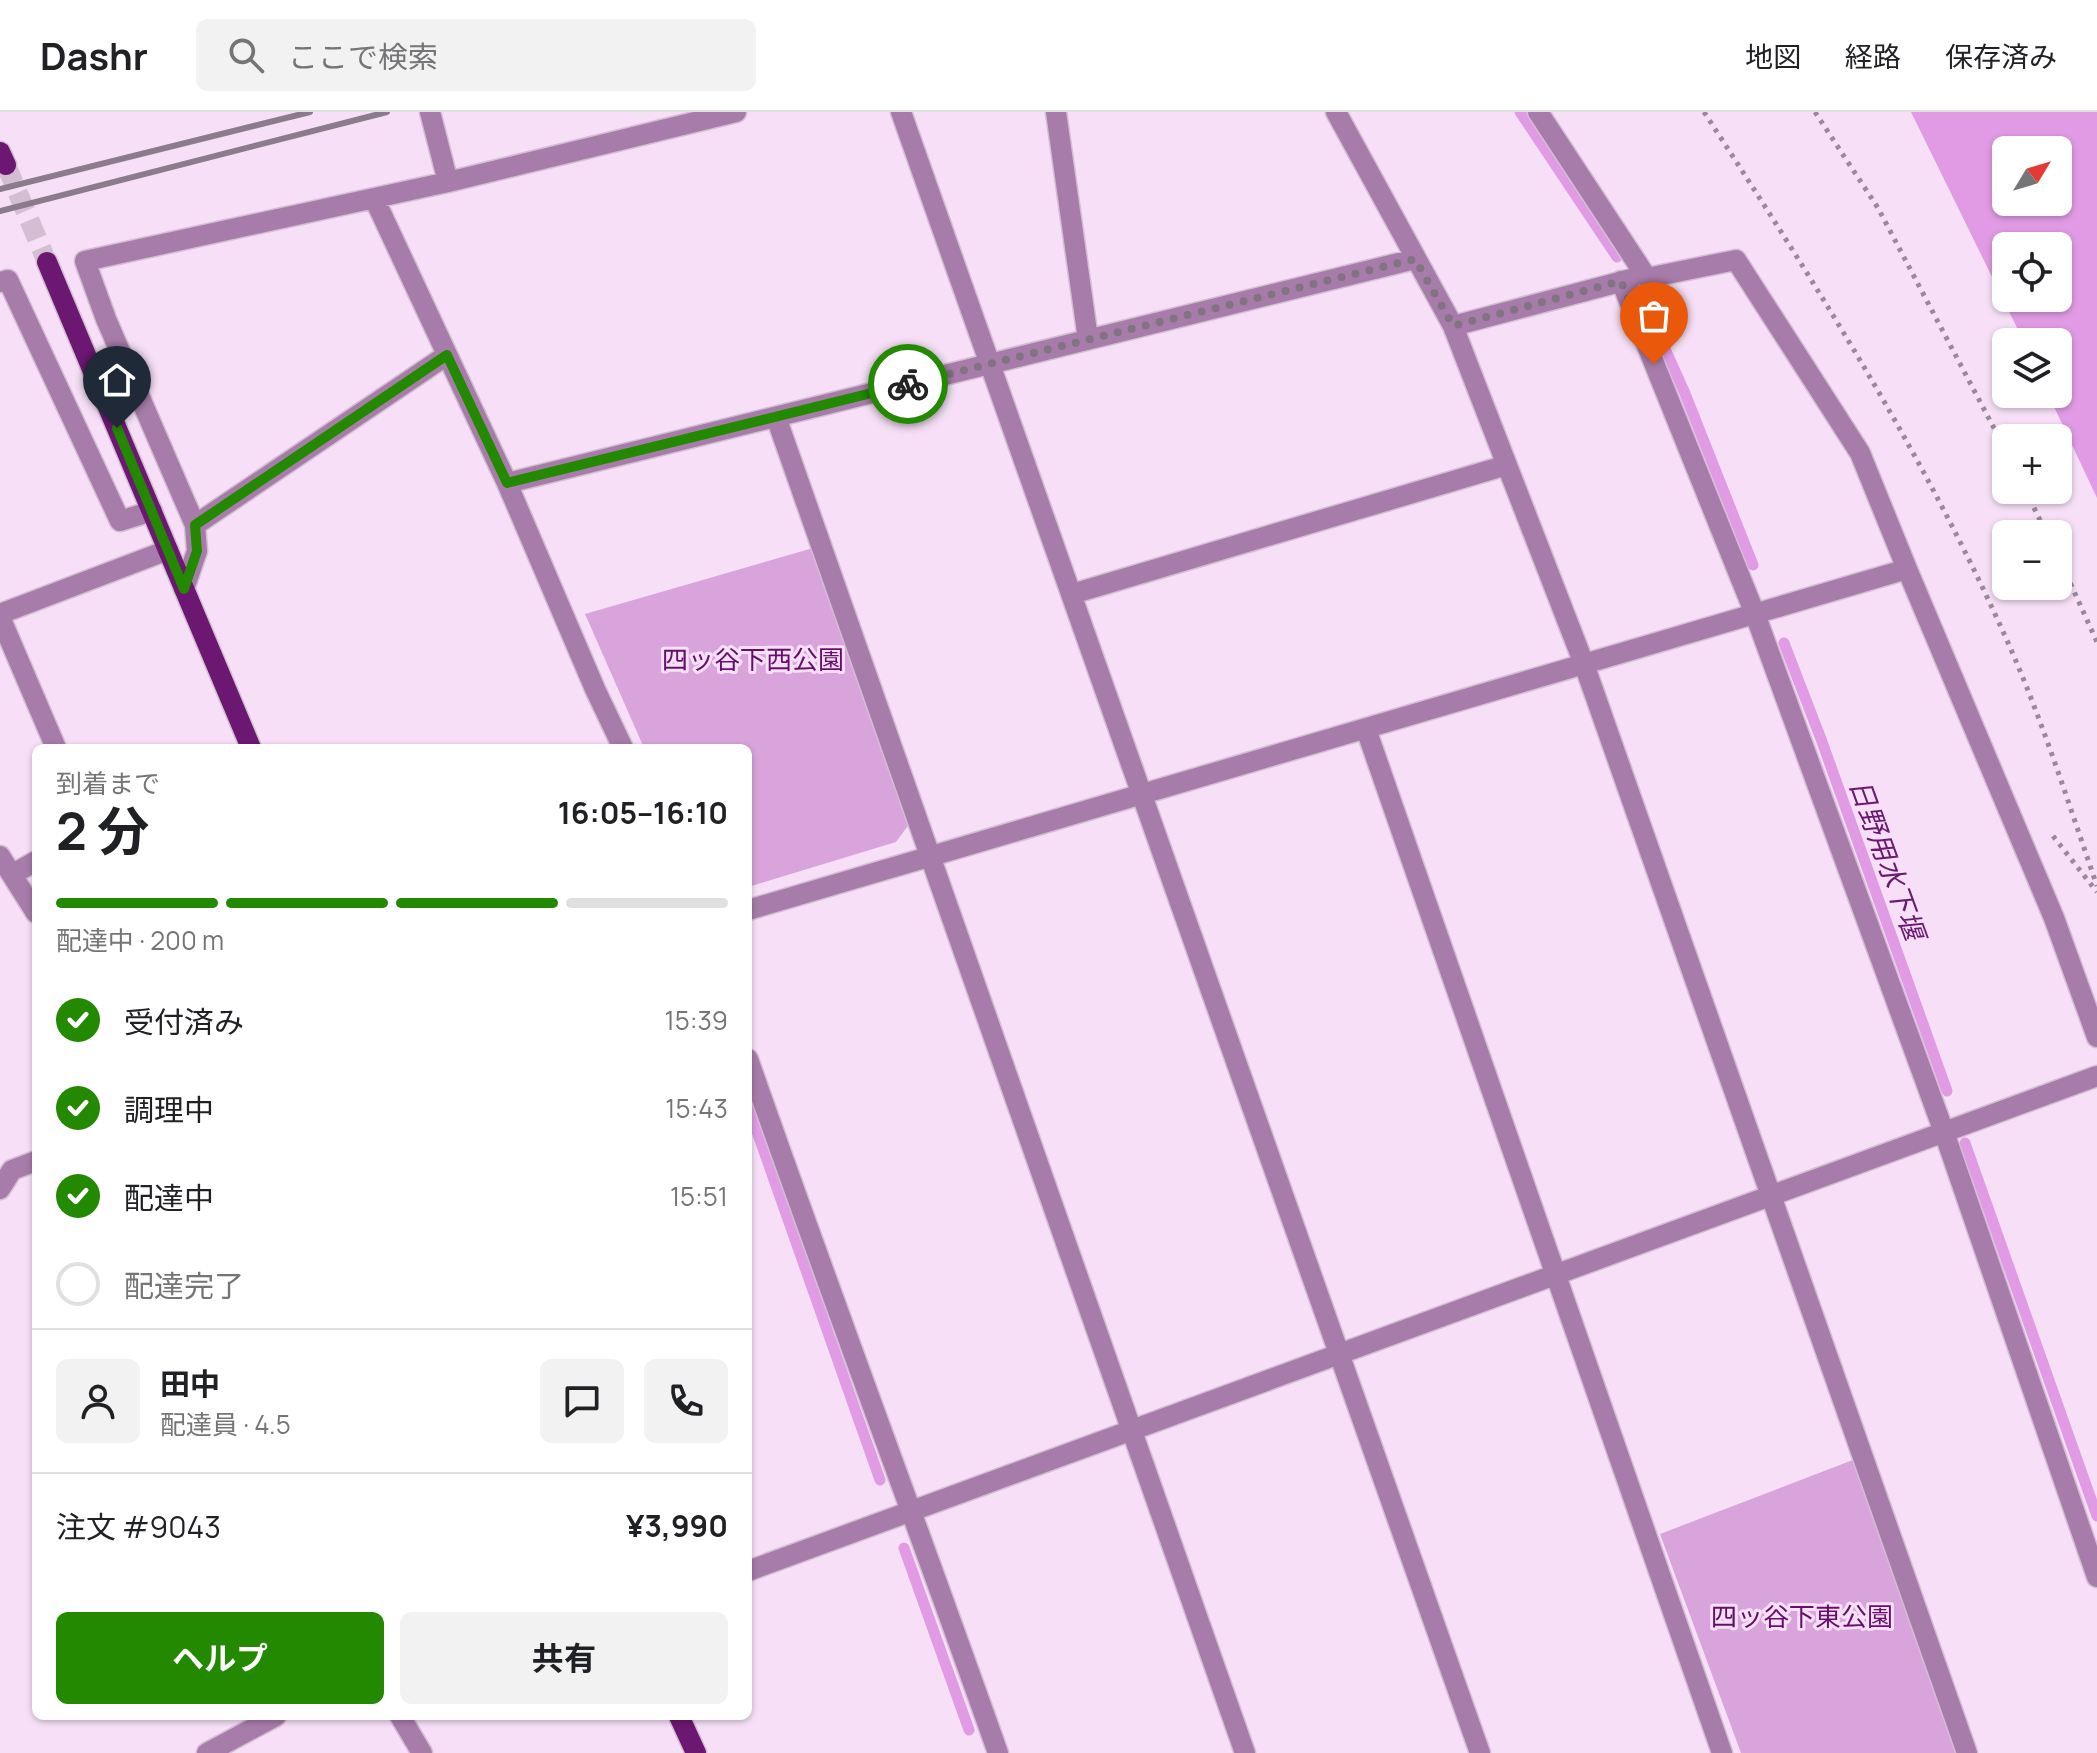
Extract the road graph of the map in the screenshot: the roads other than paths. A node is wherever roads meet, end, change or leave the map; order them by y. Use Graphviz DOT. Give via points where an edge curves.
graph roads {
  1 [pos="430,112"];
  2 [pos="736,112"];
  3 [pos="901,112"];
  4 [pos="1056,112"];
  5 [pos="1336,112"];
  6 [pos="1538,112"];
  7 [pos="448,182"];
  8 [pos="374,198"];
  9 [pos="1415,259"];
  10 [pos="47,262"];
  11 [pos="1647,278"];
  12 [pos="1621,281"];
  13 [pos="0,282"];
  14 [pos="1453,326"];
  15 [pos="1088,339"];
  16 [pos="447,355"];
  17 [pos="988,364"];
  18 [pos="776,417"];
  19 [pos="1507,465"];
  20 [pos="507,483"];
  21 [pos="152,511"];
  22 [pos="195,525"];
  23 [pos="168,550"];
  24 [pos="1907,569"];
  25 [pos="184,589"];
  26 [pos="1072,594"];
  27 [pos="1755,614"];
  28 [pos="0,615"];
  29 [pos="1584,664"];
  30 [pos="1366,729"];
  31 [pos="54,744"];
  32 [pos="249,744"];
  33 [pos="621,744"];
  34 [pos="1141,794"];
  35 [pos="0,856"];
  36 [pos="930,856"];
  37 [pos="32,863"];
  38 [pos="13,874"];
  39 [pos="32,906"];
  40 [pos="752,909"];
  41 [pos="2097,1037"];
  42 [pos="752,1070"];
  43 [pos="2097,1076"];
  44 [pos="1944,1132"];
  45 [pos="32,1162"];
  46 [pos="0,1189"];
  47 [pos="1771,1196"];
  48 [pos="1556,1275"];
  49 [pos="1338,1354"];
  50 [pos="1132,1430"];
  51 [pos="912,1510"];
  52 [pos="752,1570"];
  53 [pos="2097,1577"];
  54 [pos="269,1720"];
  55 [pos="402,1720"];
  56 [pos="681,1720"];
  57 [pos="991,1751"];
  58 [pos="207,1753"];
  59 [pos="422,1753"];
  60 [pos="696,1753"];
  61 [pos="1245,1753"];
  62 [pos="1480,1753"];
  63 [pos="1722,1753"];
  64 [pos="1967,1753"];
  1 -- 7 [label="street"];
  2 -- 7 [label="street"];
  3 -- 17 [label="street"];
  4 -- 15 [label="street"];
  5 -- 9 [label="street"];
  6 -- 11 [label="street"];
  7 -- 8 [label="street"];
  8 -- 16 [label="street"];
  8 -- 22 [label="street" via="85,261"];
  9 -- 14 [label="street"];
  9 -- 15 [label="street"];
  10 -- 21 [label="main road"];
  11 -- 12 [label="street"];
  11 -- 24 [label="street" via="1736,260 1860,453"];
  12 -- 14 [label="street"];
  12 -- 27 [label="street"];
  13 -- 21 [label="street" via="8,280 120,521"];
  14 -- 19 [label="street"];
  15 -- 17 [label="street"];
  16 -- 20 [label="street"];
  16 -- 22 [label="street"];
  17 -- 18 [label="street"];
  17 -- 26 [label="street"];
  18 -- 20 [label="street"];
  18 -- 36 [label="street"];
  19 -- 26 [label="street"];
  19 -- 29 [label="street"];
  20 -- 33 [label="street"];
  21 -- 23 [label="main road"];
  22 -- 25 [label="street" via="197,551"];
  23 -- 25 [label="main road"];
  23 -- 28 [label="street"];
  24 -- 27 [label="street"];
  24 -- 41 [label="street" via="2054,918"];
  25 -- 32 [label="main road"];
  26 -- 34 [label="street"];
  27 -- 29 [label="street"];
  27 -- 44 [label="street"];
  28 -- 31 [label="street"];
  29 -- 30 [label="street"];
  29 -- 47 [label="street"];
  30 -- 34 [label="street"];
  30 -- 48 [label="street"];
  34 -- 36 [label="street"];
  34 -- 49 [label="street"];
  35 -- 38 [label="street"];
  36 -- 40 [label="street"];
  36 -- 50 [label="street"];
  37 -- 38 [label="street"];
  38 -- 39 [label="street"];
  42 -- 51 [label="street"];
  43 -- 44 [label="street"];
  44 -- 47 [label="street"];
  44 -- 53 [label="street"];
  45 -- 46 [label="street" via="12,1170"];
  47 -- 48 [label="street"];
  47 -- 64 [label="street"];
  48 -- 49 [label="street"];
  48 -- 63 [label="street"];
  49 -- 50 [label="street"];
  49 -- 62 [label="street"];
  50 -- 51 [label="street"];
  50 -- 61 [label="street"];
  51 -- 52 [label="street"];
  51 -- 57 [label="street"];
  54 -- 58 [label="street"];
  55 -- 59 [label="street"];
  56 -- 60 [label="main road"];
}
